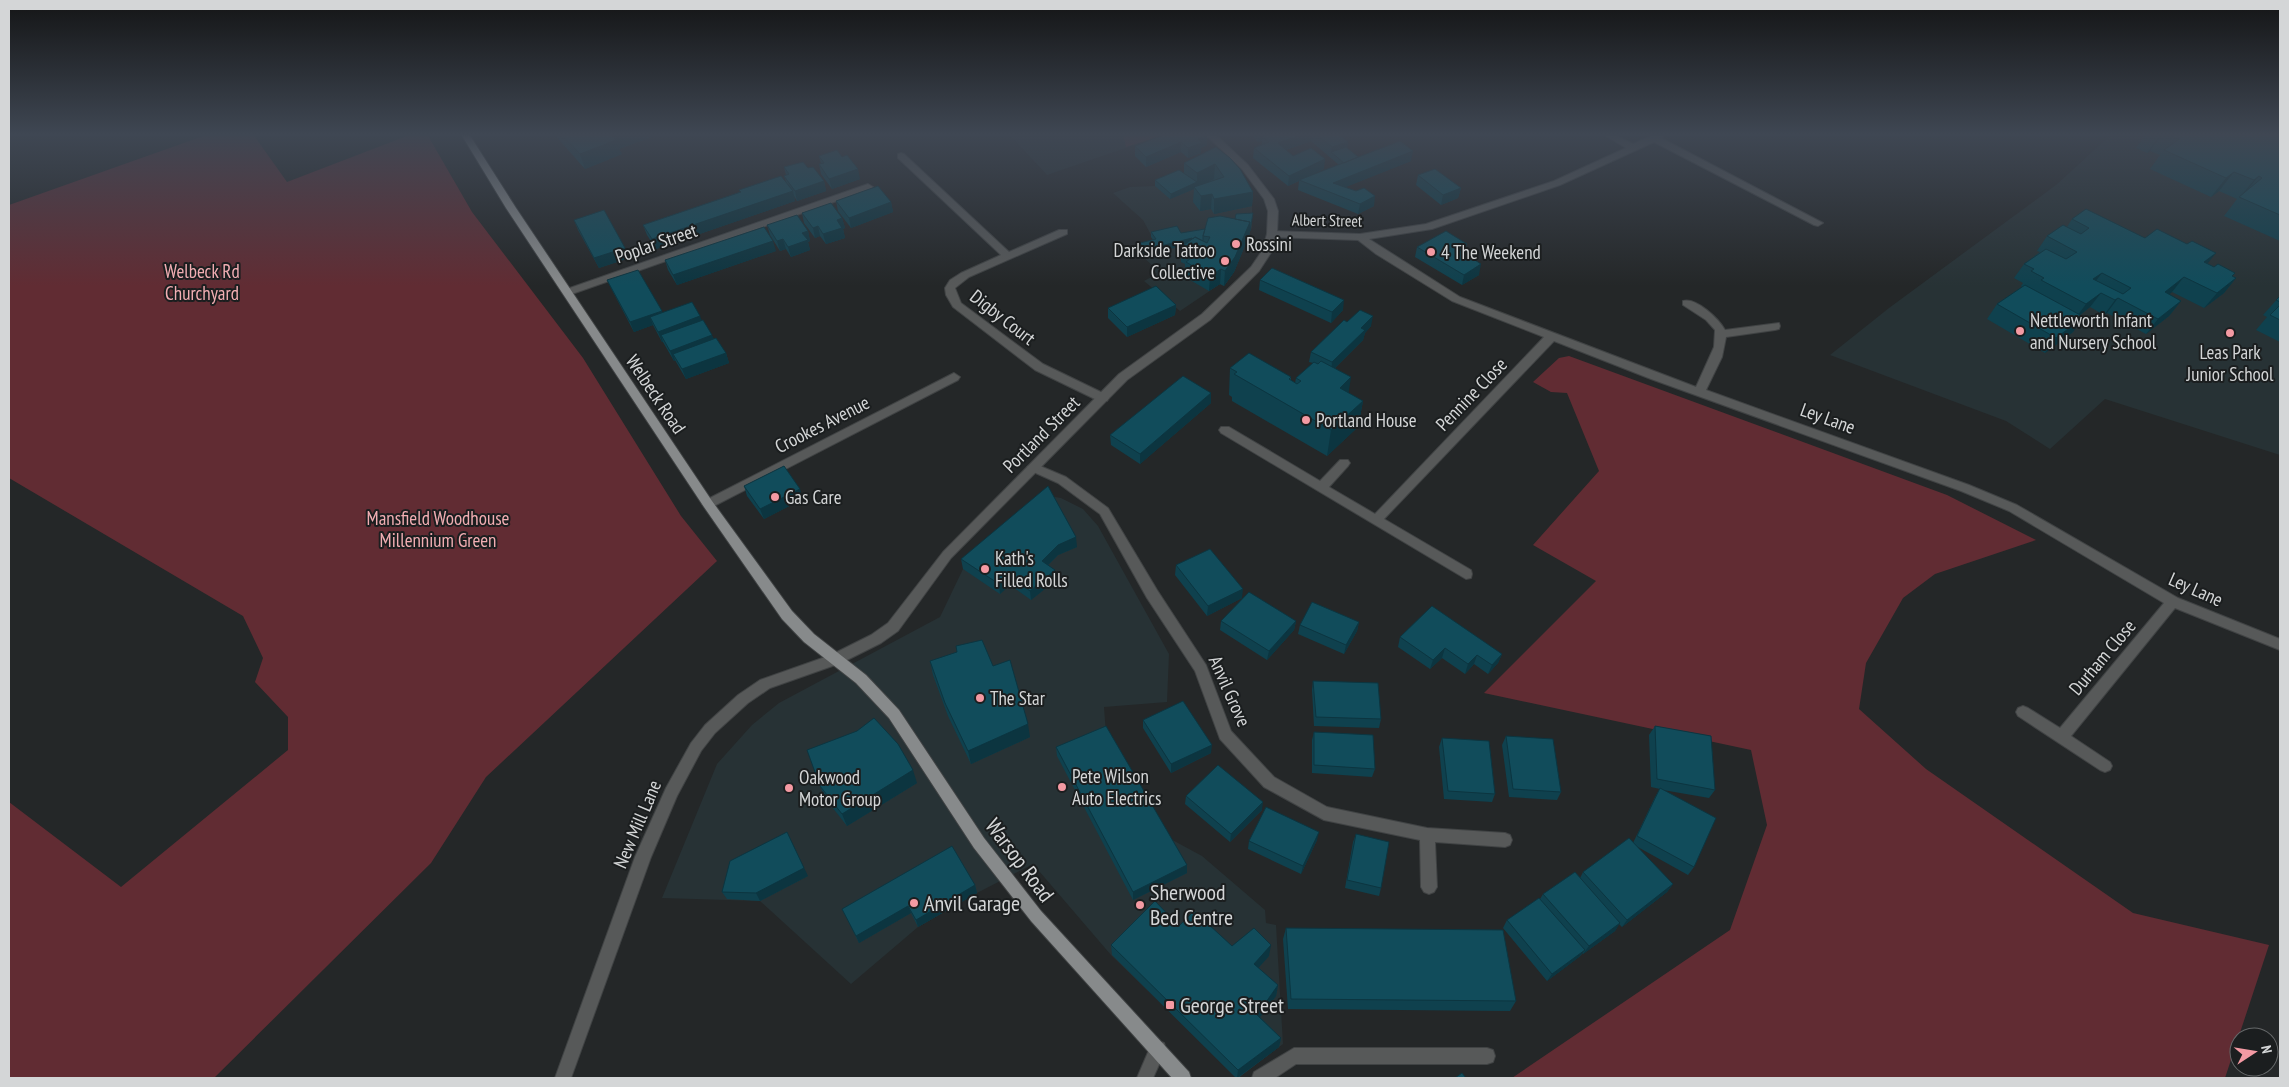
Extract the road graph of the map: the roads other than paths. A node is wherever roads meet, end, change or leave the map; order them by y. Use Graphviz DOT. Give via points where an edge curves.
graph roads {
  1 [pos="497,185"];
  2 [pos="932,185"];
  3 [pos="1258,185"];
  4 [pos="1551,185"];
  5 [pos="1748,185"];
  6 [pos="868,187"];
  7 [pos="1818,223"];
  8 [pos="1063,232"];
  9 [pos="1272,234"];
  10 [pos="1360,237"];
  11 [pos="1008,256"];
  12 [pos="568,292"];
  13 [pos="1687,303"];
  14 [pos="1775,326"];
  15 [pos="1722,334"];
  16 [pos="1551,337"];
  17 [pos="954,377"];
  18 [pos="1699,392"];
  19 [pos="1103,398"];
  20 [pos="1226,430"];
  21 [pos="1344,463"];
  22 [pos="1033,467"];
  23 [pos="1322,488"];
  24 [pos="708,504"];
  25 [pos="1376,520"];
  26 [pos="1466,574"];
  27 [pos="2173,602"];
  28 [pos="2280,644"];
  29 [pos="836,659"];
  30 [pos="2023,712"];
  31 [pos="2061,737"];
  32 [pos="2105,766"];
  33 [pos="1427,835"];
  34 [pos="1505,840"];
  35 [pos="1429,887"];
  36 [pos="1158,1049"];
  37 [pos="1487,1056"];
  38 [pos="563,1078"];
  39 [pos="1144,1078"];
  40 [pos="1183,1078"];
  41 [pos="1260,1078"];
  1 -- 12 [label="main road, Welbeck Road"];
  2 -- 11 [label="street"];
  3 -- 9 [label="street" via="1270,199"];
  4 -- 10 [label="street, Albert Street" via="1428,227"];
  5 -- 7 [label="street"];
  6 -- 12 [label="street, Poplar Street"];
  8 -- 11 [label="street, Digby Court"];
  9 -- 10 [label="street, Albert Street"];
  9 -- 19 [label="street, Portland Street" via="1267,251 1255,269 1218,306 1122,377"];
  10 -- 16 [label="street, Ley Lane" via="1456,299"];
  11 -- 19 [label="street, Digby Court" via="954,282 950,288 951,296 957,305 1039,367"];
  12 -- 24 [label="main road, Welbeck Road"];
  13 -- 15 [label="street" via="1716,323"];
  14 -- 15 [label="street"];
  15 -- 18 [label="street" via="1720,349"];
  16 -- 18 [label="street, Ley Lane"];
  16 -- 25 [label="street, Pennine Close"];
  17 -- 24 [label="street, Crookes Avenue"];
  18 -- 27 [label="street, Ley Lane" via="2013,508"];
  19 -- 22 [label="street, Portland Street"];
  20 -- 23 [label="street"];
  21 -- 23 [label="street"];
  22 -- 29 [label="street, Portland Street" via="947,555 893,627"];
  22 -- 33 [label="street, Anvil Grove" via="1062,480 1104,511 1152,594 1201,669 1225,735 1269,782 1324,813"];
  23 -- 25 [label="street"];
  24 -- 29 [label="main road, Welbeck Road" via="787,615"];
  25 -- 26 [label="street"];
  27 -- 28 [label="street, Ley Lane"];
  27 -- 31 [label="street, Durham Close"];
  29 -- 36 [label="main road, Warsop Road" via="861,679 894,714 979,843 1036,916"];
  29 -- 38 [label="street, New Mill Lane" via="772,681 752,692 710,729 696,747 670,793 643,857"];
  30 -- 31 [label="street"];
  31 -- 32 [label="street"];
  33 -- 34 [label="street, Anvil Grove"];
  33 -- 35 [label="street"];
  36 -- 39 [label="street"];
  36 -- 40 [label="main road, Warsop Road"];
  37 -- 41 [label="street" via="1294,1056"];
}
